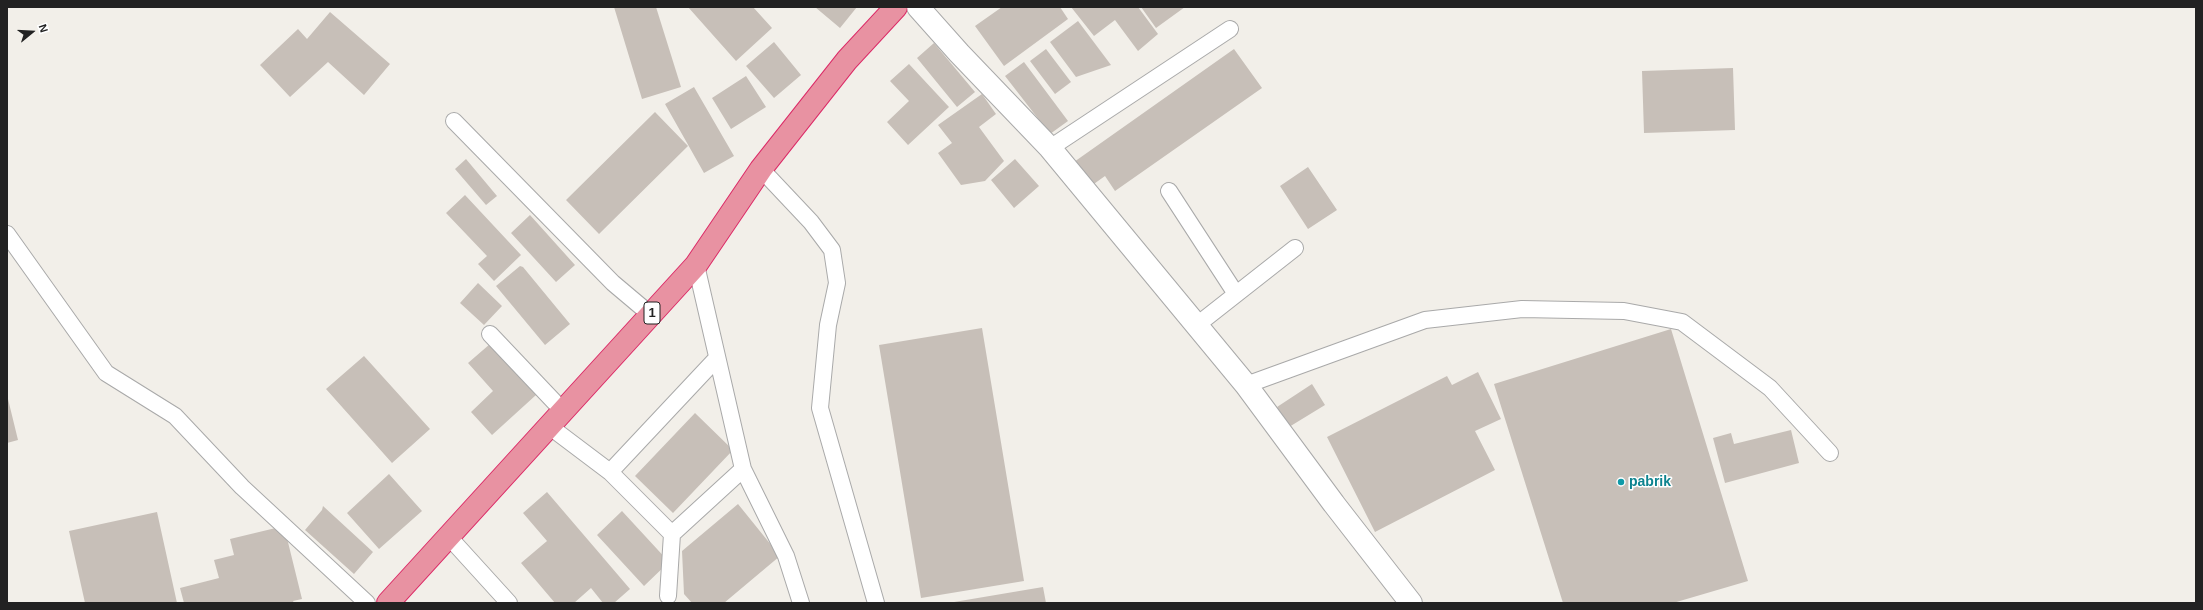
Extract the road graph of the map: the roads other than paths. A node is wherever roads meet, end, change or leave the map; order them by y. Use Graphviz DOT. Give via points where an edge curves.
graph roads {
  1 [pos="896,7"];
  2 [pos="918,7"];
  3 [pos="1230,29"];
  4 [pos="454,121"];
  5 [pos="1050,148"];
  6 [pos="761,169"];
  7 [pos="1168,191"];
  8 [pos="7,234"];
  9 [pos="1294,248"];
  10 [pos="696,265"];
  11 [pos="1236,294"];
  12 [pos="651,315"];
  13 [pos="1197,325"];
  14 [pos="490,334"];
  15 [pos="717,358"];
  16 [pos="1246,384"];
  17 [pos="556,419"];
  18 [pos="1830,453"];
  19 [pos="743,469"];
  20 [pos="610,472"];
  21 [pos="672,534"];
  22 [pos="449,537"];
  23 [pos="668,596"];
  24 [pos="367,603"];
  25 [pos="388,603"];
  26 [pos="508,603"];
  27 [pos="801,603"];
  28 [pos="876,603"];
  29 [pos="1410,603"];
  1 -- 6 [label="highway, 1" via="847,60"];
  2 -- 5 [label="street"];
  3 -- 5 [label="lane"];
  4 -- 12 [label="lane" via="613,283"];
  5 -- 13 [label="street"];
  6 -- 10 [label="highway, 1"];
  6 -- 28 [label="lane" via="811,222 832,250 837,283 828,325 820,408"];
  7 -- 11 [label="lane"];
  8 -- 24 [label="lane" via="106,373 175,416 242,486"];
  9 -- 11 [label="lane"];
  10 -- 12 [label="highway, 1"];
  10 -- 15 [label="lane"];
  11 -- 13 [label="lane"];
  12 -- 17 [label="highway, 1"];
  13 -- 16 [label="street"];
  14 -- 17 [label="lane"];
  15 -- 19 [label="lane"];
  15 -- 20 [label="lane"];
  16 -- 18 [label="lane" via="1425,320 1522,309 1624,311 1682,322 1770,388"];
  16 -- 29 [label="street"];
  17 -- 20 [label="lane"];
  17 -- 22 [label="highway, 1"];
  19 -- 21 [label="lane"];
  19 -- 27 [label="lane" via="786,556"];
  20 -- 21 [label="lane"];
  21 -- 23 [label="lane"];
  22 -- 25 [label="highway, 1"];
  22 -- 26 [label="lane"];
}
